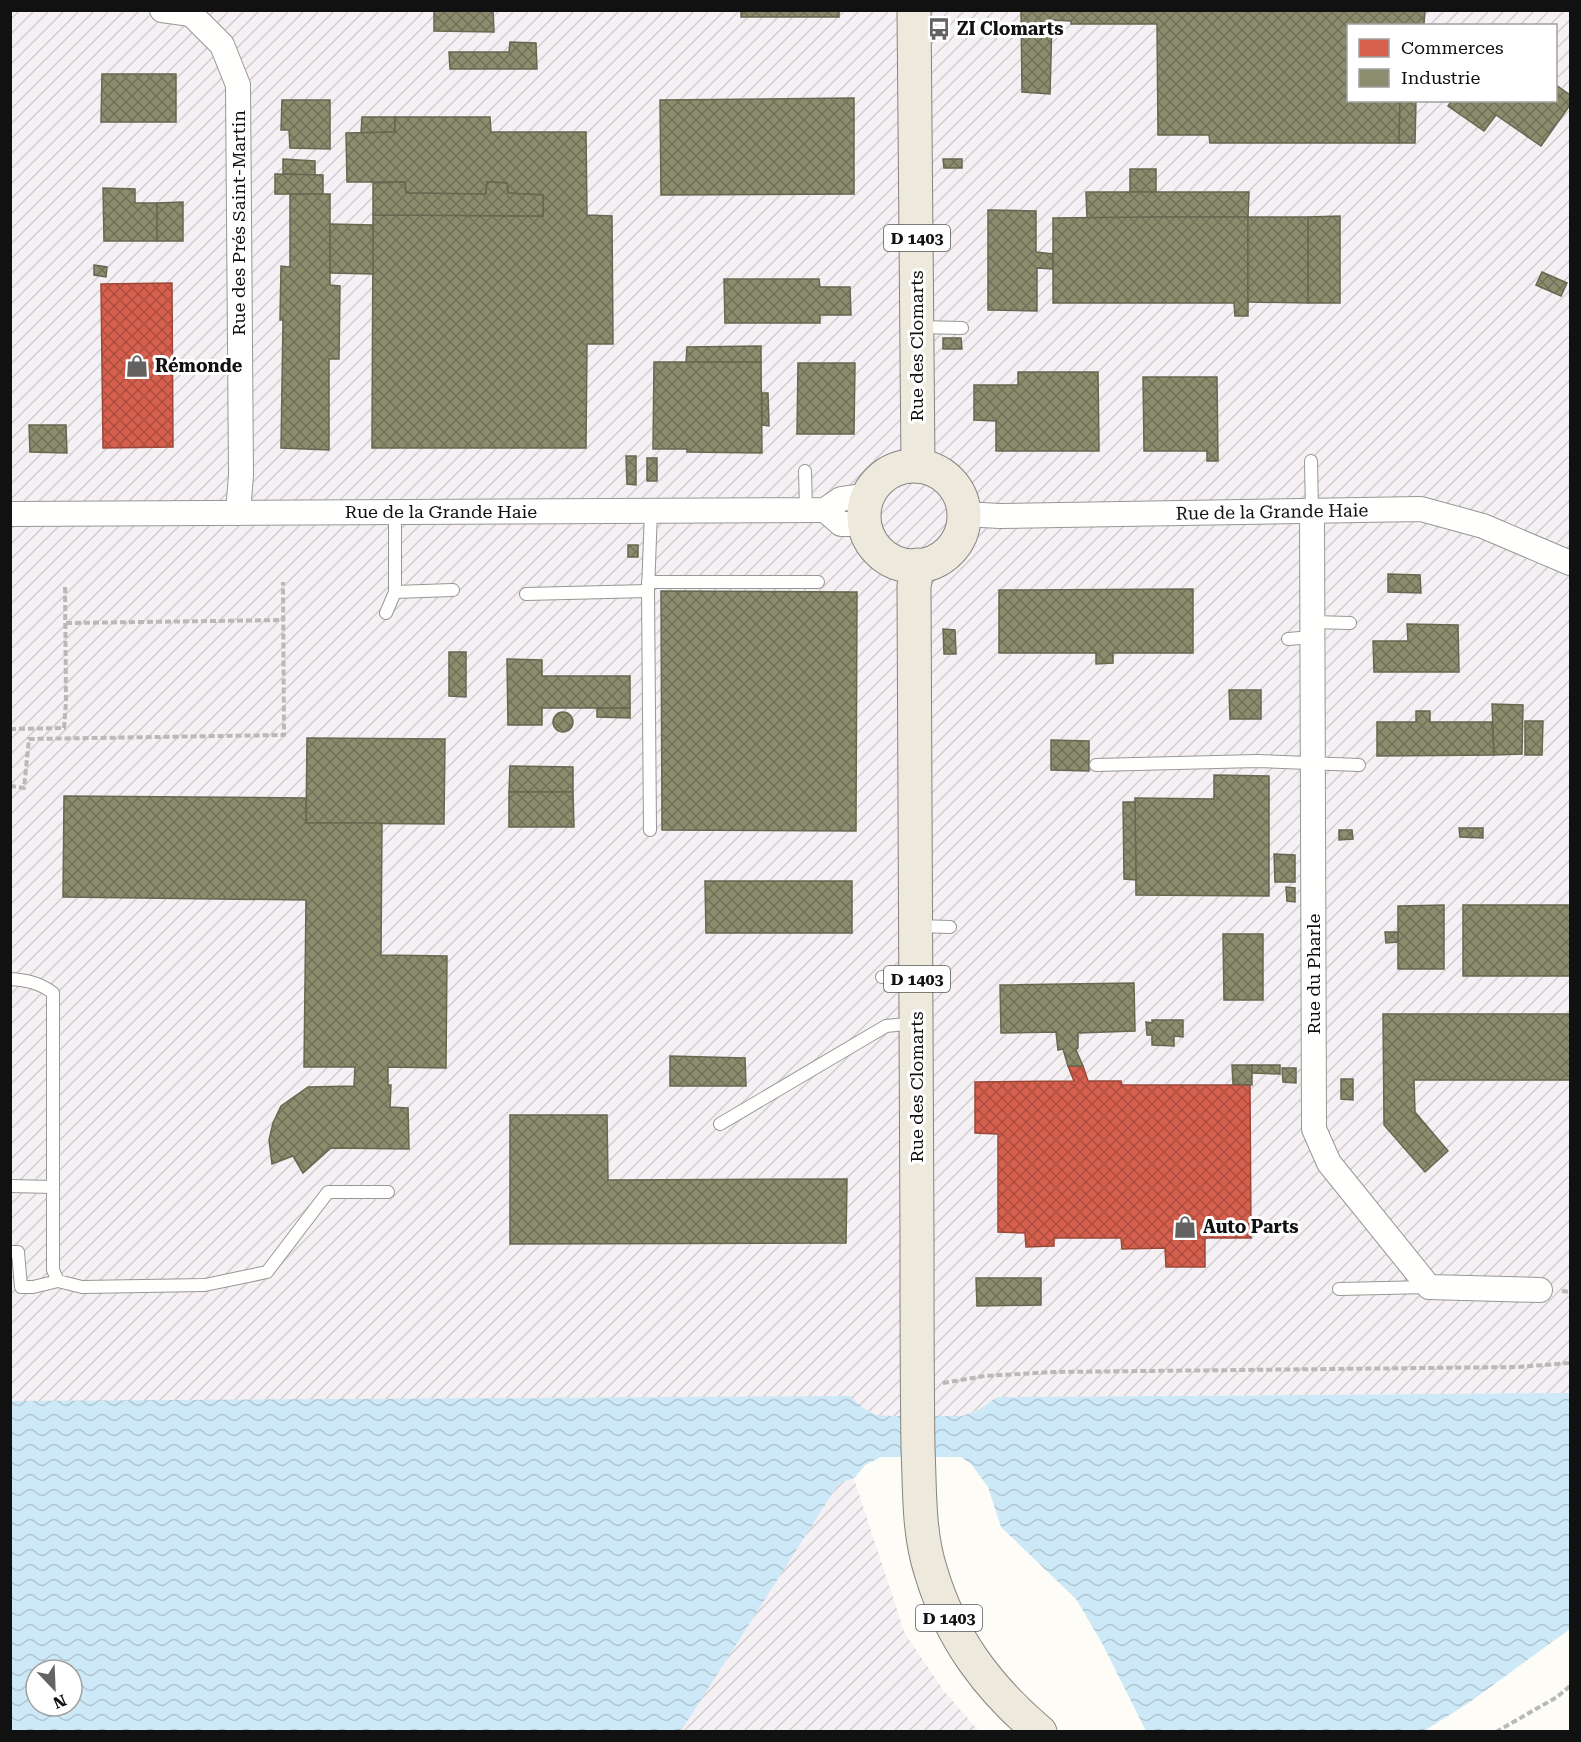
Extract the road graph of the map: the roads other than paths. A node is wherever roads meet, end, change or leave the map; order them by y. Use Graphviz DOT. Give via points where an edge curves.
graph roads {
  1 [pos="162,10"];
  2 [pos="914,10"];
  3 [pos="917,327"];
  4 [pos="962,328"];
  5 [pos="1311,461"];
  6 [pos="918,466"];
  7 [pos="805,471"];
  8 [pos="815,510"];
  9 [pos="866,510"];
  10 [pos="651,511"];
  11 [pos="1312,511"];
  12 [pos="238,513"];
  13 [pos="395,513"];
  14 [pos="10,514"];
  15 [pos="963,514"];
  16 [pos="1570,563"];
  17 [pos="918,565"];
  18 [pos="818,582"];
  19 [pos="648,586"];
  20 [pos="453,590"];
  21 [pos="394,592"];
  22 [pos="526,594"];
  23 [pos="386,613"];
  24 [pos="1350,623"];
  25 [pos="1312,630"];
  26 [pos="1288,639"];
  27 [pos="1096,765"];
  28 [pos="1313,765"];
  29 [pos="1359,765"];
  30 [pos="650,830"];
  31 [pos="917,926"];
  32 [pos="950,927"];
  33 [pos="917,975"];
  34 [pos="882,976"];
  35 [pos="10,979"];
  36 [pos="917,1023"];
  37 [pos="720,1124"];
  38 [pos="10,1186"];
  39 [pos="53,1186"];
  40 [pos="387,1192"];
  41 [pos="10,1252"];
  42 [pos="58,1281"];
  43 [pos="1428,1287"];
  44 [pos="1339,1289"];
  45 [pos="1540,1290"];
  46 [pos="1040,1731"];
  1 -- 12 [label="street, Rue des Prés Saint-Martin" via="191,14 222,45 238,85"];
  2 -- 3 [label="main road, Rue des Clomarts / D 1403"];
  3 -- 4 [label="lane"];
  3 -- 6 [label="main road, Rue des Clomarts / D 1403"];
  5 -- 11 [label="lane"];
  6 -- 9 [label="main road" via="888,472 876,482"];
  6 -- 15 [label="main road" via="932,469 949,481 961,500"];
  7 -- 8 [label="lane"];
  8 -- 9 [label="street, Rue de la Grande Haie" via="842,499"];
  8 -- 10 [label="street, Rue de la Grande Haie"];
  9 -- 17 [label="main road" via="869,538 878,550 889,559"];
  10 -- 13 [label="street, Rue de la Grande Haie"];
  10 -- 19 [label="lane"];
  11 -- 15 [label="street, Rue de la Grande Haie"];
  11 -- 16 [label="street, Rue de la Grande Haie" via="1421,510 1484,526"];
  11 -- 25 [label="street, Rue du Pharle"];
  12 -- 13 [label="street, Rue de la Grande Haie"];
  12 -- 14 [label="street, Rue de la Grande Haie"];
  13 -- 21 [label="lane"];
  15 -- 17 [label="main road" via="956,543 932,562"];
  17 -- 31 [label="main road, Rue des Clomarts / D 1403" via="914,586"];
  18 -- 19 [label="lane"];
  19 -- 22 [label="lane"];
  19 -- 30 [label="lane"];
  20 -- 21 [label="lane"];
  21 -- 23 [label="lane"];
  24 -- 25 [label="lane"];
  25 -- 26 [label="lane"];
  25 -- 28 [label="street, Rue du Pharle"];
  27 -- 28 [label="lane" via="1257,761"];
  28 -- 29 [label="lane"];
  28 -- 43 [label="street, Rue du Pharle" via="1314,1129 1329,1163"];
  31 -- 32 [label="lane"];
  31 -- 33 [label="main road, Rue des Clomarts / D 1403"];
  33 -- 34 [label="lane"];
  33 -- 36 [label="main road, Rue des Clomarts / D 1403"];
  35 -- 39 [label="lane" via="30,981 54,993"];
  36 -- 37 [label="lane" via="886,1026"];
  36 -- 46 [label="main road, Rue des Clomarts / D 1403" via="928,1388 919,1475 921,1526 931,1573 950,1622 978,1669 1007,1703"];
  38 -- 39 [label="lane"];
  39 -- 42 [label="lane" via="53,1270"];
  40 -- 42 [label="lane" via="327,1192 267,1272 205,1285 82,1287"];
  41 -- 42 [label="lane" via="18,1252 21,1287"];
  43 -- 44 [label="lane"];
  43 -- 45 [label="street"];
}
